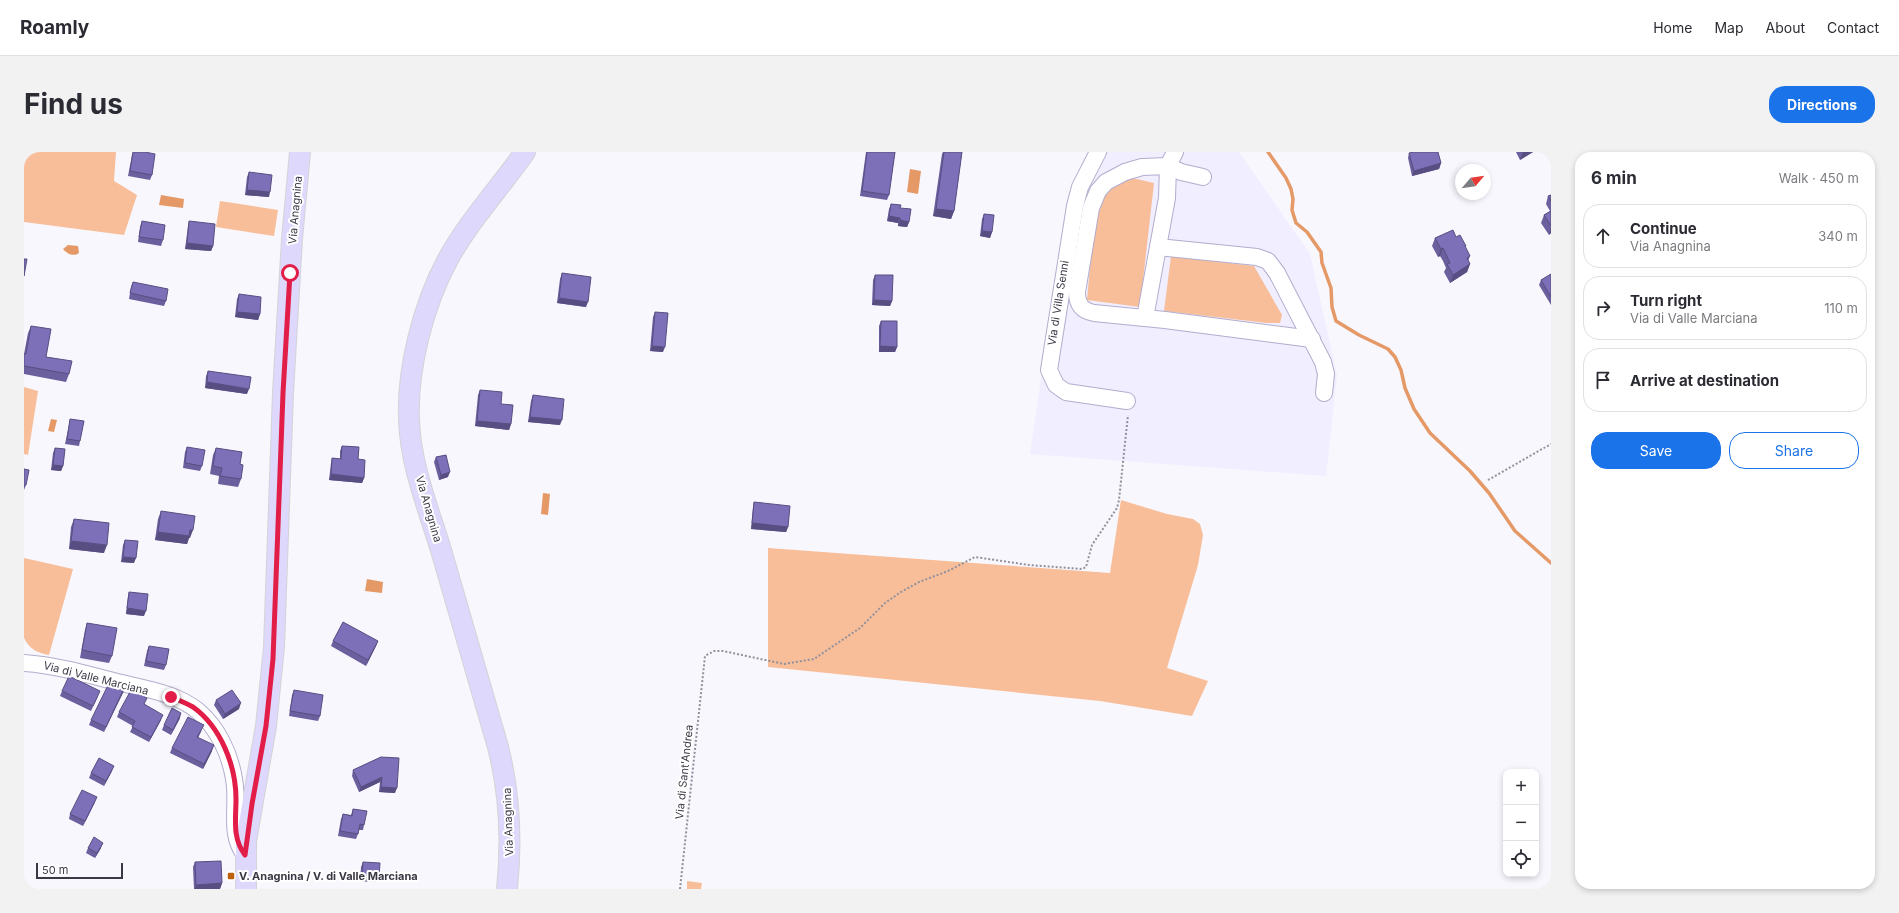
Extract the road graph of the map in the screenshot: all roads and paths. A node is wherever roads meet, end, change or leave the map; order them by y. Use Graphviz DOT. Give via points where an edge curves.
graph roads {
  1 [pos="300,152"];
  2 [pos="525,152"];
  3 [pos="1098,152"];
  4 [pos="1172,159"];
  5 [pos="1203,177"];
  6 [pos="1158,247"];
  7 [pos="1144,318"];
  8 [pos="1312,339"];
  9 [pos="1324,393"];
  10 [pos="1127,401"];
  11 [pos="1551,444"];
  12 [pos="1488,480"];
  13 [pos="24,663"];
  14 [pos="245,855"];
  15 [pos="246,889"];
  16 [pos="507,889"];
  17 [pos="680,889"];
  1 -- 14 [label="main road, Via Anagnina" via="291,251 283,393 273,659 266,726"];
  2 -- 16 [label="main road, Via Anagnina" via="469,226 440,274 416,352 408,411 410,434 422,486 505,775 510,827"];
  3 -- 10 [label="street, Via di Villa Senni" via="1080,187 1075,206 1049,370 1056,384 1066,392"];
  4 -- 5 [label="street" via="1181,172"];
  4 -- 6 [label="street"];
  4 -- 7 [label="street" via="1130,170 1110,179 1098,191 1090,214 1077,292 1080,305 1089,312"];
  6 -- 7 [label="street"];
  6 -- 8 [label="street" via="1265,259 1277,273"];
  7 -- 8 [label="street"];
  8 -- 9 [label="street" via="1325,368"];
  10 -- 17 [label="path, Via di Sant'Andrea" via="1129,407 1119,500 1117,508 1092,545 1086,567 975,558 901,592 885,603 860,628 814,660 784,664 723,651 714,651 705,656"];
  11 -- 12 [label="path"];
  13 -- 14 [label="street, Via di Valle Marciana" via="47,664 150,690 178,700 197,711 216,732 227,753 236,788 237,841"];
  14 -- 15 [label="main road, Via Anagnina"];
}
